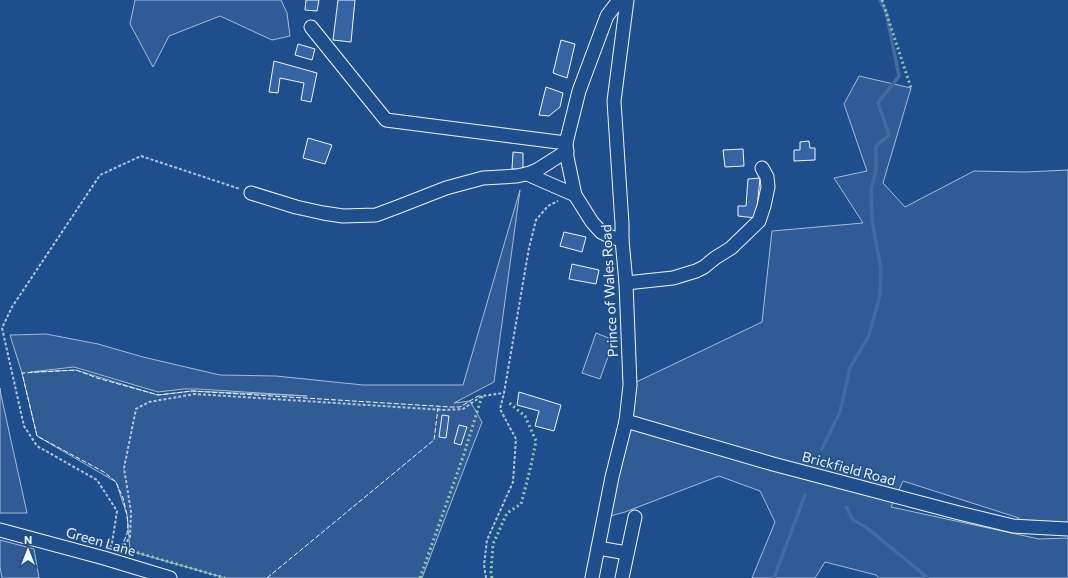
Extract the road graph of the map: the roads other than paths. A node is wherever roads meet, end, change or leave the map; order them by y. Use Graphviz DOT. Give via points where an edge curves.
graph roads {
  1 [pos="619,0"];
  2 [pos="627,0"];
  3 [pos="311,27"];
  4 [pos="566,147"];
  5 [pos="762,168"];
  6 [pos="527,174"];
  7 [pos="251,193"];
  8 [pos="575,196"];
  9 [pos="622,240"];
  10 [pos="626,284"];
  11 [pos="626,421"];
  12 [pos="635,517"];
  13 [pos="1068,528"];
  14 [pos="0,530"];
  15 [pos="598,548"];
  16 [pos="627,553"];
  17 [pos="170,578"];
  18 [pos="592,578"];
  19 [pos="622,578"];
  1 -- 4 [label="street" via="607,16 579,91"];
  2 -- 9 [label="street, Prince of Wales Road" via="614,100"];
  3 -- 4 [label="street" via="386,120"];
  4 -- 6 [label="street" via="537,170"];
  4 -- 8 [label="street"];
  5 -- 10 [label="street" via="767,177 768,187 759,221 731,248 696,271 673,278"];
  6 -- 7 [label="street" via="487,178 446,188 376,215 343,216 307,210"];
  6 -- 8 [label="street"];
  8 -- 9 [label="street" via="601,232"];
  9 -- 10 [label="street, Prince of Wales Road"];
  10 -- 11 [label="street, Prince of Wales Road" via="630,385"];
  11 -- 13 [label="street, Brickfield Road" via="773,464 959,513 1013,526"];
  11 -- 15 [label="street, Prince of Wales Road"];
  12 -- 16 [label="street"];
  14 -- 17 [label="street, Green Lane"];
  15 -- 16 [label="street"];
  15 -- 18 [label="street, Prince of Wales Road"];
  16 -- 19 [label="street"];
}
